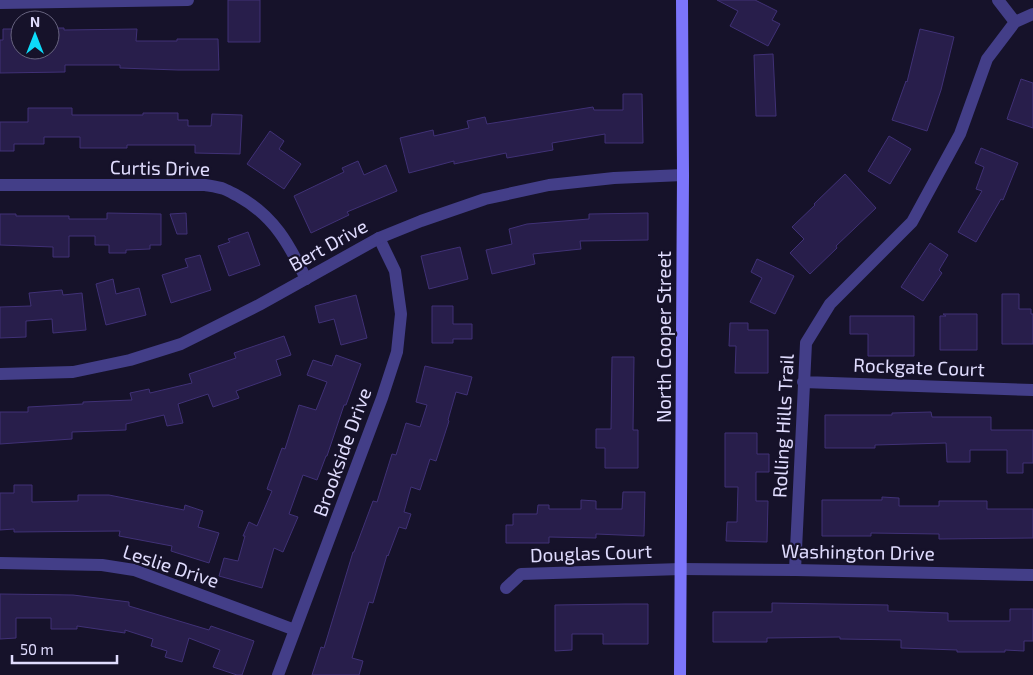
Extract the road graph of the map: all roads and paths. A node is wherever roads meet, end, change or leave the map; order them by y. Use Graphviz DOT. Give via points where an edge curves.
graph roads {
  1 [pos="188,0"];
  2 [pos="682,0"];
  3 [pos="998,0"];
  4 [pos="0,3"];
  5 [pos="1033,14"];
  6 [pos="1015,22"];
  7 [pos="683,176"];
  8 [pos="0,185"];
  9 [pos="379,238"];
  10 [pos="306,279"];
  11 [pos="0,374"];
  12 [pos="803,382"];
  13 [pos="1033,390"];
  14 [pos="0,563"];
  15 [pos="681,569"];
  16 [pos="795,570"];
  17 [pos="1033,575"];
  18 [pos="506,588"];
  19 [pos="295,630"];
  20 [pos="278,675"];
  21 [pos="680,675"];
  1 -- 4 [label="street"];
  2 -- 7 [label="main road, North Cooper Street"];
  3 -- 6 [label="street"];
  5 -- 6 [label="street, Rolling Hills Trail"];
  6 -- 12 [label="street, Rolling Hills Trail" via="987,59 960,134 912,222 830,304 806,343"];
  7 -- 9 [label="street, Bert Drive" via="614,178 549,185 485,199"];
  7 -- 15 [label="main road, North Cooper Street"];
  8 -- 10 [label="street, Curtis Drive" via="205,185 224,189 264,214 281,234"];
  9 -- 10 [label="street, Bert Drive"];
  9 -- 19 [label="street, Brookside Drive" via="395,272 401,314 397,352"];
  10 -- 11 [label="street, Bert Drive" via="181,344 130,360 73,372"];
  12 -- 13 [label="street, Rockgate Court"];
  12 -- 16 [label="street, Rolling Hills Trail"];
  14 -- 19 [label="street, Leslie Drive" via="102,565 134,570"];
  15 -- 16 [label="street, Washington Drive"];
  15 -- 18 [label="street, Douglas Court" via="521,574"];
  15 -- 21 [label="main road, North Cooper Street"];
  16 -- 17 [label="street, Washington Drive"];
  19 -- 20 [label="street, Brookside Drive"];
}
